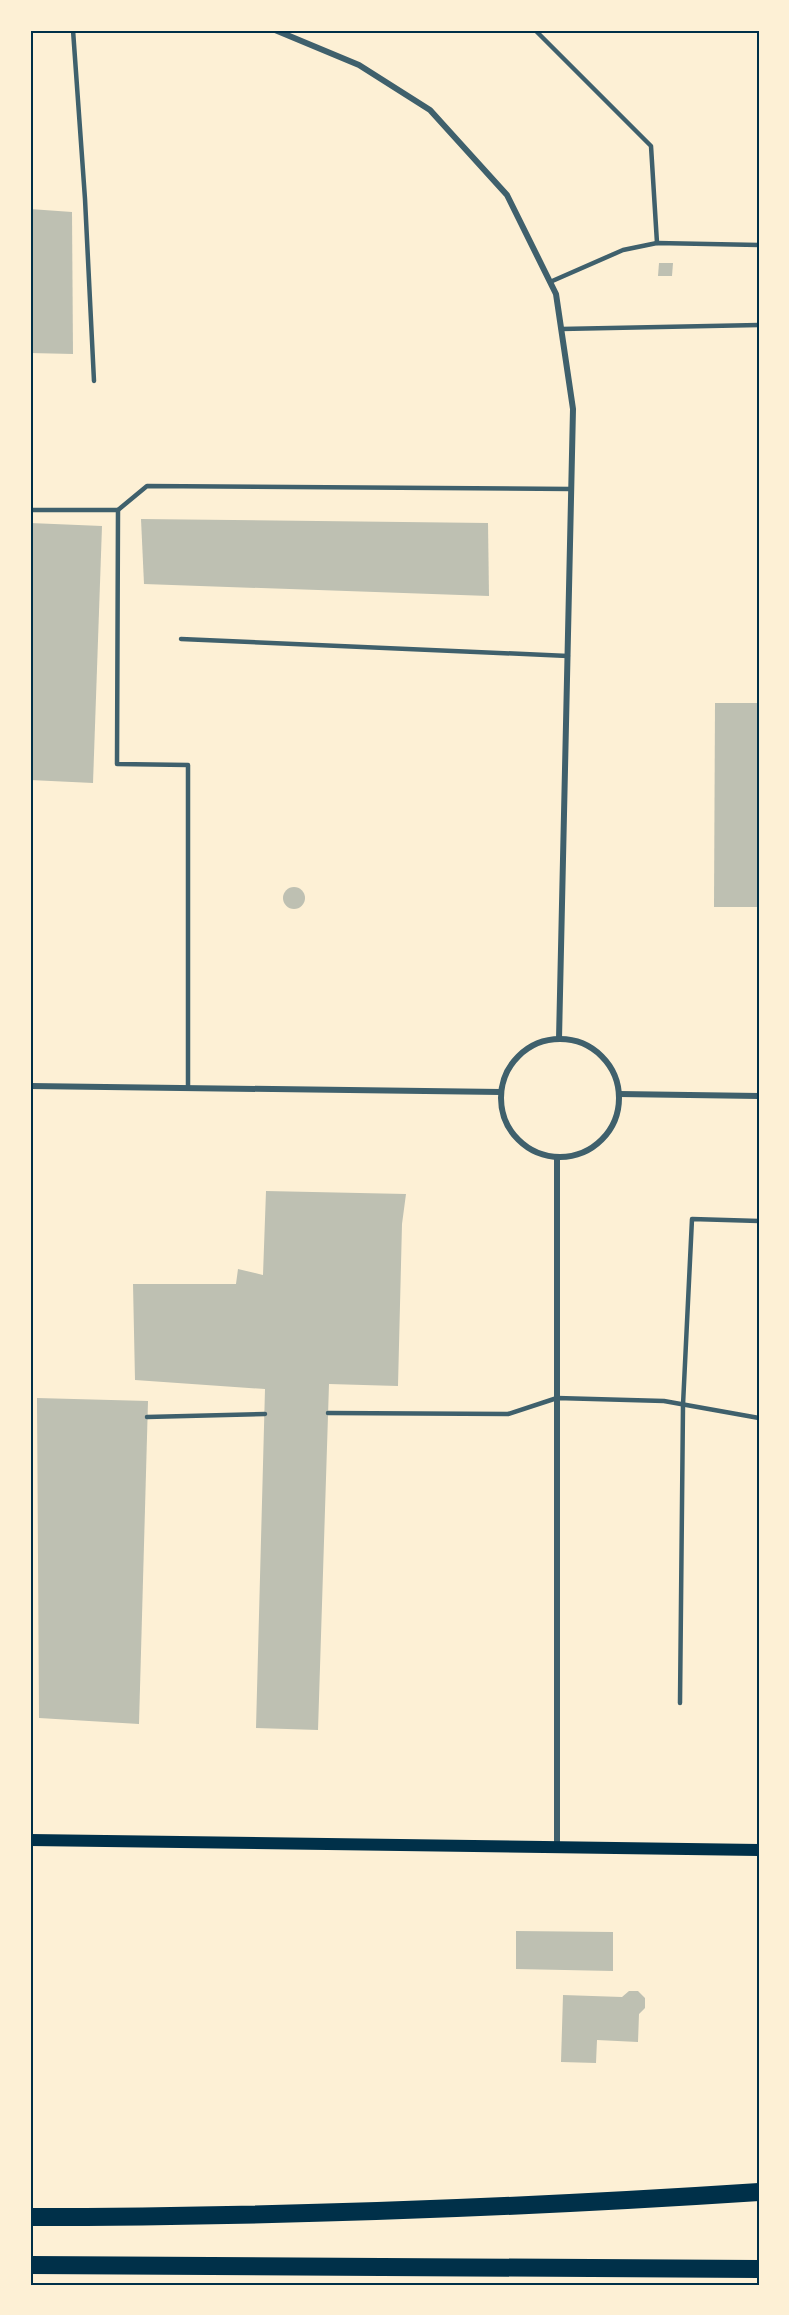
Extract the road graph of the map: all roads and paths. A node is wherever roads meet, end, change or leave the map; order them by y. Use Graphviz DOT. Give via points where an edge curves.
graph roads {
  1 [pos="73,30"];
  2 [pos="275,30"];
  3 [pos="535,30"];
  4 [pos="657,243"];
  5 [pos="759,245"];
  6 [pos="550,282"];
  7 [pos="759,325"];
  8 [pos="561,329"];
  9 [pos="94,381"];
  10 [pos="571,489"];
  11 [pos="30,510"];
  12 [pos="118,510"];
  13 [pos="181,639"];
  14 [pos="568,656"];
  15 [pos="558,1039"];
  16 [pos="30,1086"];
  17 [pos="188,1087"];
  18 [pos="501,1092"];
  19 [pos="619,1094"];
  20 [pos="759,1096"];
  21 [pos="557,1157"];
  22 [pos="759,1221"];
  23 [pos="557,1398"];
  24 [pos="682,1405"];
  25 [pos="328,1413"];
  26 [pos="265,1414"];
  27 [pos="147,1417"];
  28 [pos="759,1418"];
  29 [pos="680,1703"];
  30 [pos="30,1840"];
  31 [pos="557,1847"];
  32 [pos="759,1850"];
  33 [pos="759,2192"];
  34 [pos="30,2217"];
  35 [pos="30,2265"];
  36 [pos="759,2269"];
  1 -- 9 [label="lane"];
  2 -- 6 [label="street" via="359,65 430,110 507,195"];
  3 -- 4 [label="lane" via="651,146"];
  4 -- 5 [label="lane"];
  4 -- 6 [label="lane" via="623,250"];
  6 -- 8 [label="street" via="556,294"];
  7 -- 8 [label="lane"];
  8 -- 10 [label="street" via="573,409"];
  10 -- 12 [label="lane" via="147,486"];
  10 -- 14 [label="street"];
  11 -- 12 [label="lane"];
  12 -- 17 [label="lane" via="117,764 188,765"];
  13 -- 14 [label="lane"];
  14 -- 15 [label="street"];
  15 -- 18 [label="street" via="542,1041 520,1055 505,1076"];
  15 -- 19 [label="street" via="576,1041 593,1049 606,1061"];
  16 -- 17 [label="street"];
  17 -- 18 [label="street"];
  18 -- 21 [label="street" via="510,1129 538,1153"];
  19 -- 20 [label="street"];
  19 -- 21 [label="street" via="618,1114 609,1132 595,1146 577,1155"];
  21 -- 23 [label="street"];
  22 -- 24 [label="lane" via="692,1219"];
  23 -- 24 [label="lane"];
  23 -- 25 [label="lane" via="508,1414"];
  23 -- 31 [label="street"];
  24 -- 28 [label="lane"];
  24 -- 29 [label="lane"];
  26 -- 27 [label="lane"];
  30 -- 31 [label="main road"];
  31 -- 32 [label="main road"];
  33 -- 34 [label="highway" via="562,2205 247,2216"];
  35 -- 36 [label="highway"];
}
